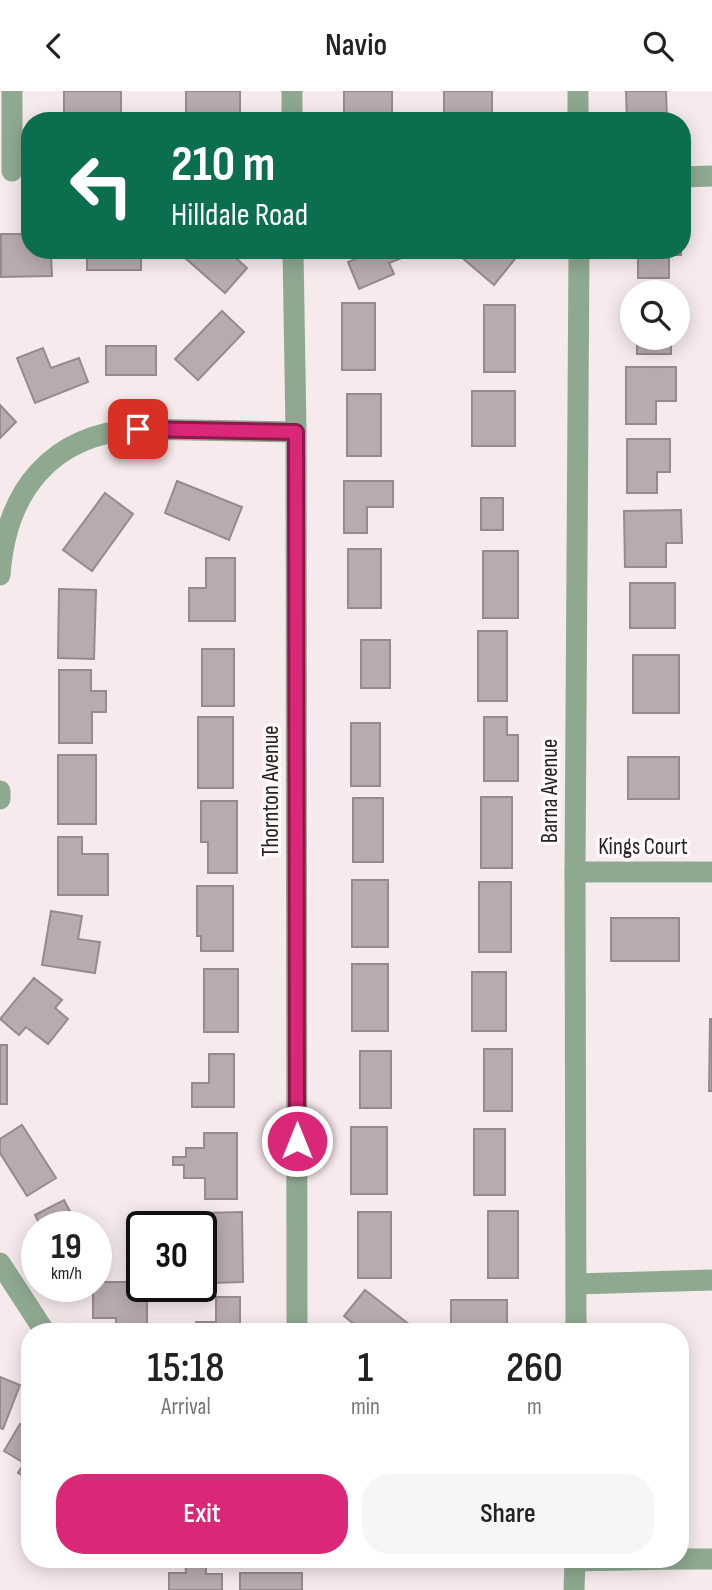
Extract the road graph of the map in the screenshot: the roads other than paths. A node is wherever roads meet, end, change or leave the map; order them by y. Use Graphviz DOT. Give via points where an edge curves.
graph roads {
  1 [pos="12,91"];
  2 [pos="292,91"];
  3 [pos="578,91"];
  4 [pos="292,112"];
  5 [pos="579,112"];
  6 [pos="14,171"];
  7 [pos="712,176"];
  8 [pos="691,177"];
  9 [pos="293,259"];
  10 [pos="579,259"];
  11 [pos="296,432"];
  12 [pos="0,575"];
  13 [pos="0,790"];
  14 [pos="0,799"];
  15 [pos="575,872"];
  16 [pos="712,872"];
  17 [pos="0,1263"];
  18 [pos="712,1280"];
  19 [pos="576,1284"];
  20 [pos="39,1323"];
  21 [pos="297,1323"];
  22 [pos="576,1323"];
  23 [pos="689,1559"];
  24 [pos="712,1559"];
  25 [pos="575,1568"];
  26 [pos="575,1590"];
  1 -- 6 [label="street"];
  2 -- 4 [label="street"];
  3 -- 5 [label="street"];
  7 -- 8 [label="street"];
  9 -- 11 [label="street, Thornton Avenue"];
  10 -- 15 [label="street, Barna Avenue"];
  11 -- 12 [label="street" via="138,429 83,439 41,469 20,498 5,536"];
  11 -- 21 [label="street, Thornton Avenue"];
  13 -- 14 [label="street"];
  15 -- 16 [label="street, Kings Court"];
  15 -- 19 [label="street, Barna Avenue"];
  17 -- 20 [label="street"];
  18 -- 19 [label="street"];
  19 -- 22 [label="street, Barna Avenue"];
  23 -- 24 [label="street"];
  25 -- 26 [label="street"];
}
